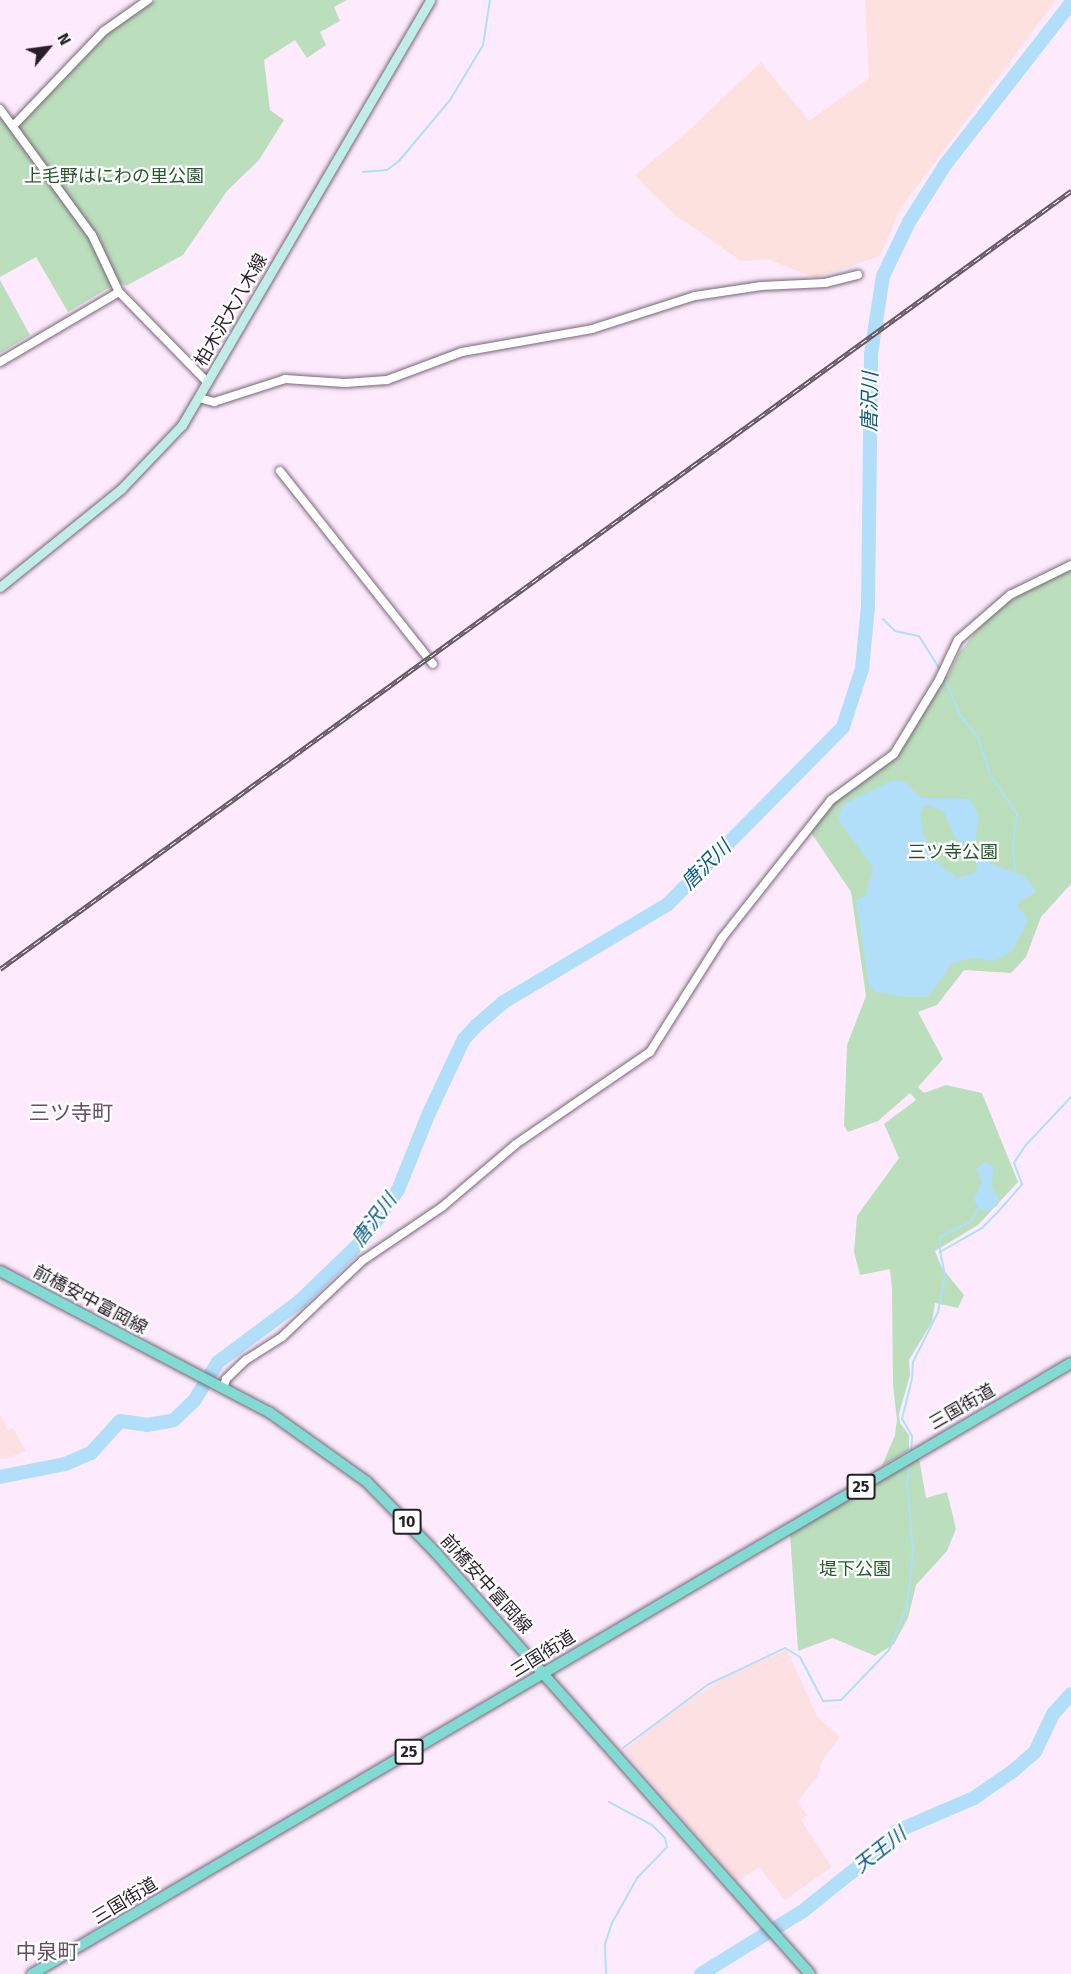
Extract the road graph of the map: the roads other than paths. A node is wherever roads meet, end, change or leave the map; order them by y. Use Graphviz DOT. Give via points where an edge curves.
graph roads {
  1 [pos="148,0"];
  2 [pos="430,0"];
  3 [pos="0,109"];
  4 [pos="15,124"];
  5 [pos="858,275"];
  6 [pos="119,292"];
  7 [pos="0,362"];
  8 [pos="208,383"];
  9 [pos="199,398"];
  10 [pos="280,471"];
  11 [pos="1071,564"];
  12 [pos="0,587"];
  13 [pos="433,664"];
  14 [pos="0,1271"];
  15 [pos="1071,1362"];
  16 [pos="222,1389"];
  17 [pos="544,1673"];
  18 [pos="32,1974"];
  19 [pos="810,1974"];
  1 -- 4 [label="street" via="104,31"];
  2 -- 8 [label="main road, 柏木沢大八木線"];
  3 -- 4 [label="street"];
  4 -- 6 [label="street" via="92,234"];
  5 -- 9 [label="street" via="825,284 761,286 695,296 592,329 462,352 387,380 345,383 285,379 214,402"];
  6 -- 7 [label="street"];
  6 -- 8 [label="street"];
  8 -- 9 [label="main road, 柏木沢大八木線"];
  9 -- 12 [label="main road, 柏木沢大八木線" via="182,425 121,489"];
  10 -- 13 [label="street"];
  11 -- 16 [label="street" via="1010,595 958,640 894,754 831,800 722,938 650,1052 516,1144 442,1207 363,1262 282,1336 246,1360 226,1379"];
  14 -- 16 [label="main road, 前橋安中富岡線 / 10"];
  15 -- 17 [label="main road, 三国街道 / 25"];
  16 -- 17 [label="main road, 前橋安中富岡線 / 10" via="280,1419 367,1482"];
  17 -- 18 [label="main road, 三国街道 / 25"];
  17 -- 19 [label="main road, 前橋安中富岡線 / 10"];
}
